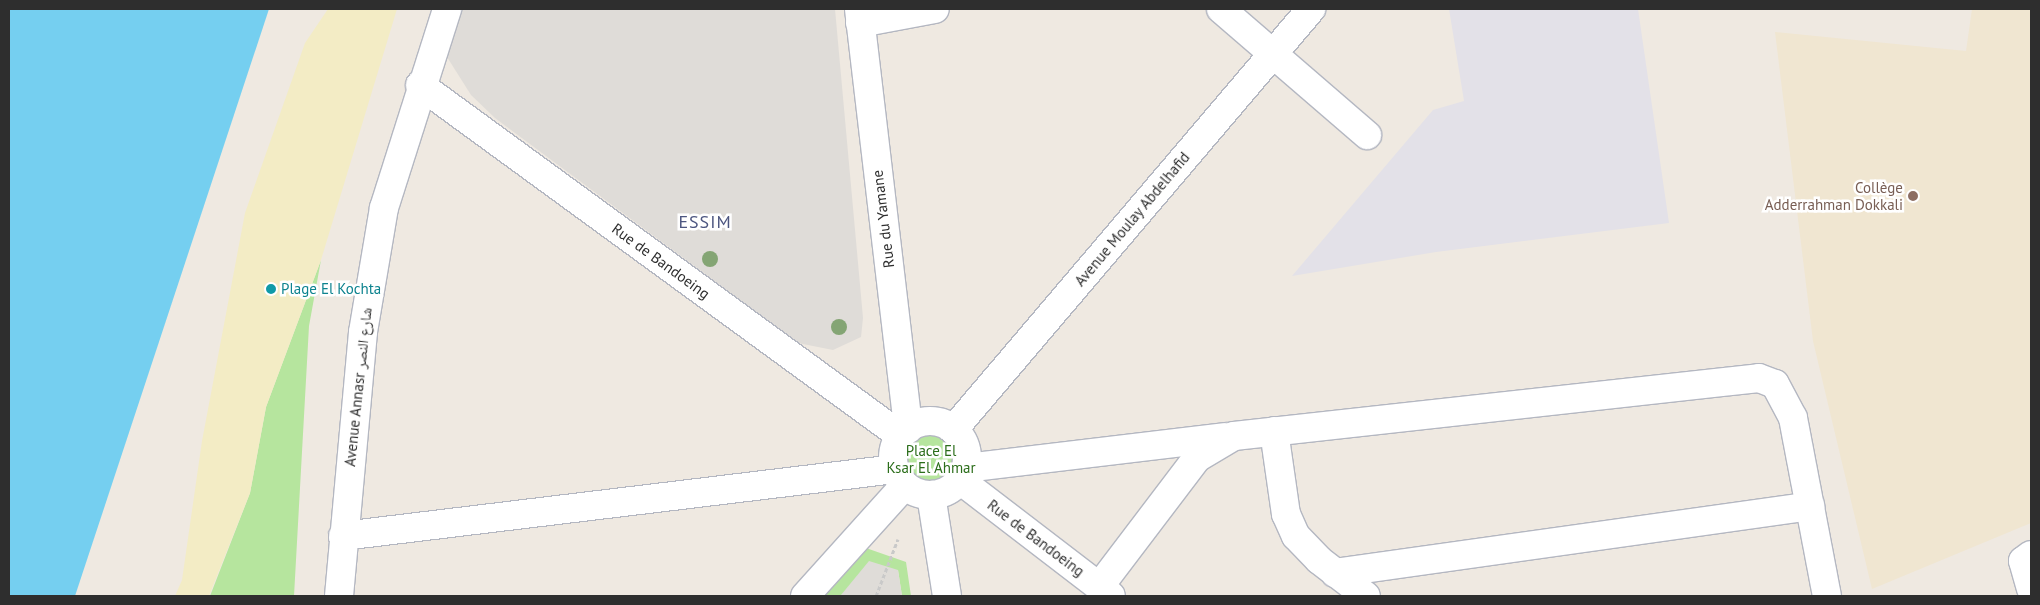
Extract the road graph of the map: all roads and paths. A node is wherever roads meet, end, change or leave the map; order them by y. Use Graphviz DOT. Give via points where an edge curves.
graph roads {
  1 [pos="447,9"];
  2 [pos="935,9"];
  3 [pos="1221,9"];
  4 [pos="1311,9"];
  5 [pos="859,16"];
  6 [pos="1273,53"];
  7 [pos="420,85"];
  8 [pos="1368,135"];
  9 [pos="953,430"];
  10 [pos="1274,431"];
  11 [pos="904,433"];
  12 [pos="1234,436"];
  13 [pos="963,474"];
  14 [pos="911,485"];
  15 [pos="1810,506"];
  16 [pos="343,536"];
  17 [pos="2031,554"];
  18 [pos="1335,573"];
  19 [pos="2031,589"];
  20 [pos="1105,592"];
  21 [pos="339,596"];
  22 [pos="806,596"];
  23 [pos="876,596"];
  24 [pos="947,596"];
  25 [pos="1366,596"];
  26 [pos="1827,596"];
  1 -- 7 [label="street, Avenue Annasr شارع النصر"];
  2 -- 5 [label="street"];
  3 -- 6 [label="street"];
  4 -- 6 [label="street, Avenue Moulay Abdelhafid"];
  5 -- 11 [label="street, Rue du Yamane"];
  6 -- 8 [label="street"];
  6 -- 9 [label="street, Avenue Moulay Abdelhafid"];
  7 -- 11 [label="street, Rue de Bandoeing"];
  7 -- 16 [label="street, Avenue Annasr شارع النصر" via="384,208 363,332"];
  9 -- 11 [label="street" via="930,421"];
  9 -- 13 [label="street" via="967,454"];
  10 -- 12 [label="street"];
  10 -- 15 [label="street" via="1759,378 1775,384 1794,418"];
  10 -- 18 [label="street" via="1286,514 1296,536"];
  11 -- 14 [label="street" via="895,446"];
  12 -- 13 [label="street"];
  12 -- 20 [label="street" via="1197,458"];
  13 -- 14 [label="street" via="947,492"];
  13 -- 20 [label="street, Rue de Bandoeing"];
  14 -- 16 [label="street"];
  14 -- 22 [label="street"];
  14 -- 23 [label="path"];
  14 -- 24 [label="street"];
  15 -- 18 [label="street"];
  15 -- 26 [label="street"];
  16 -- 21 [label="street, Avenue Annasr شارع النصر"];
  17 -- 19 [label="street" via="2023,561"];
  18 -- 25 [label="street"];
}
